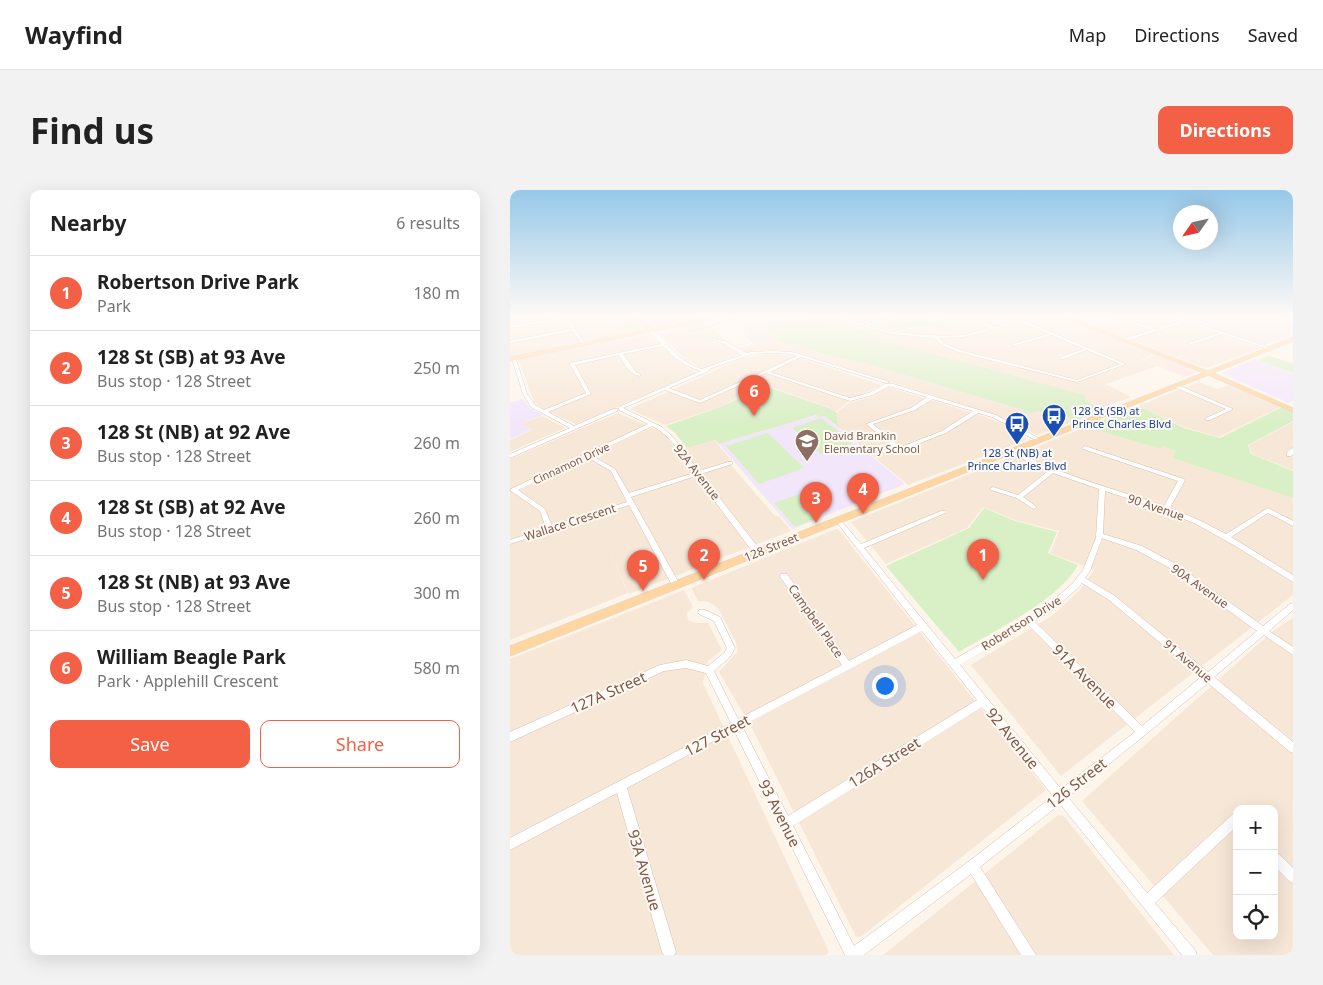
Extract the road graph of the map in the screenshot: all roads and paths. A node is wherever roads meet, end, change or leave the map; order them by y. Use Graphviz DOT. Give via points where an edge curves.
graph roads {
  1 [pos="542,353"];
  2 [pos="626,353"];
  3 [pos="674,353"];
  4 [pos="741,353"];
  5 [pos="772,353"];
  6 [pos="784,353"];
  7 [pos="966,353"];
  8 [pos="1077,353"];
  9 [pos="1096,353"];
  10 [pos="1158,353"];
  11 [pos="1262,353"];
  12 [pos="620,354"];
  13 [pos="745,355"];
  14 [pos="800,356"];
  15 [pos="1062,358"];
  16 [pos="512,359"];
  17 [pos="702,371"];
  18 [pos="766,372"];
  19 [pos="1209,373"];
  20 [pos="638,375"];
  21 [pos="889,384"];
  22 [pos="1176,386"];
  23 [pos="665,388"];
  24 [pos="931,397"];
  25 [pos="1293,408"];
  26 [pos="619,409"];
  27 [pos="977,411"];
  28 [pos="544,412"];
  29 [pos="1208,419"];
  30 [pos="652,424"];
  31 [pos="574,428"];
  32 [pos="1039,440"];
  33 [pos="1085,448"];
  34 [pos="1010,452"];
  35 [pos="586,455"];
  36 [pos="510,456"];
  37 [pos="730,463"];
  38 [pos="1052,471"];
  39 [pos="699,473"];
  40 [pos="993,489"];
  41 [pos="1102,489"];
  42 [pos="1019,497"];
  43 [pos="628,499"];
  44 [pos="1034,506"];
  45 [pos="1166,509"];
  46 [pos="943,512"];
  47 [pos="837,519"];
  48 [pos="1293,524"];
  49 [pos="550,529"];
  50 [pos="1100,535"];
  51 [pos="1226,537"];
  52 [pos="510,542"];
  53 [pos="860,547"];
  54 [pos="758,552"];
  55 [pos="784,576"];
  56 [pos="1081,579"];
  57 [pos="1293,579"];
  58 [pos="676,585"];
  59 [pos="1293,606"];
  60 [pos="702,612"];
  61 [pos="1029,620"];
  62 [pos="923,626"];
  63 [pos="1263,631"];
  64 [pos="510,651"];
  65 [pos="1293,652"];
  66 [pos="954,664"];
  67 [pos="848,666"];
  68 [pos="709,670"];
  69 [pos="1208,678"];
  70 [pos="983,701"];
  71 [pos="736,725"];
  72 [pos="1142,732"];
  73 [pos="510,737"];
  74 [pos="1293,748"];
  75 [pos="621,787"];
  76 [pos="1060,796"];
  77 [pos="1233,822"];
  78 [pos="786,824"];
  79 [pos="510,844"];
  80 [pos="1278,861"];
  81 [pos="972,866"];
  82 [pos="1293,877"];
  83 [pos="1147,902"];
  84 [pos="669,952"];
  85 [pos="852,955"];
  86 [pos="1029,955"];
  87 [pos="1190,955"];
  1 -- 16 [label="main road"];
  2 -- 12 [label="street"];
  3 -- 17 [label="street" via="683,362"];
  4 -- 13 [label="street"];
  5 -- 13 [label="street"];
  6 -- 14 [label="street"];
  7 -- 9 [label="street" via="1077,381 1124,364"];
  8 -- 15 [label="street"];
  10 -- 19 [label="main road"];
  11 -- 19 [label="main road, 128 Street"];
  12 -- 20 [label="street"];
  12 -- 28 [label="street" via="572,364 589,394"];
  13 -- 17 [label="street"];
  14 -- 18 [label="street"];
  14 -- 21 [label="street"];
  16 -- 28 [label="street" via="528,400"];
  17 -- 23 [label="street"];
  18 -- 21 [label="street" via="850,400"];
  18 -- 23 [label="street" via="700,402"];
  19 -- 22 [label="main road, 128 Street"];
  19 -- 25 [label="main road"];
  21 -- 24 [label="street"];
  22 -- 29 [label="street" via="1230,409"];
  22 -- 32 [label="main road, 128 Street"];
  23 -- 26 [label="street"];
  24 -- 27 [label="street"];
  24 -- 27 [label="street" via="913,409 869,424 900,449 944,432"];
  26 -- 30 [label="street, 92A Avenue"];
  26 -- 31 [label="street"];
  27 -- 32 [label="street"];
  28 -- 31 [label="street"];
  30 -- 35 [label="street, Cinnamon Drive"];
  30 -- 39 [label="street, 92A Avenue" via="671,438"];
  31 -- 36 [label="street"];
  32 -- 34 [label="main road, 128 Street"];
  33 -- 45 [label="street" via="1185,480"];
  34 -- 38 [label="street, 90 Avenue"];
  34 -- 47 [label="main road, 128 Street"];
  35 -- 43 [label="street" via="613,470"];
  35 -- 49 [label="street, Cinnamon Drive" via="513,490 543,510"];
  37 -- 39 [label="street, Wallace Crescent"];
  38 -- 41 [label="street, 90 Avenue"];
  38 -- 42 [label="street"];
  39 -- 43 [label="street, Wallace Crescent"];
  39 -- 54 [label="street, 92A Avenue"];
  40 -- 42 [label="street"];
  41 -- 45 [label="street, 90 Avenue"];
  41 -- 50 [label="street, Robertson Drive"];
  42 -- 44 [label="street"];
  43 -- 49 [label="street, Wallace Crescent"];
  43 -- 58 [label="street"];
  45 -- 51 [label="street, 90 Avenue"];
  46 -- 53 [label="street"];
  47 -- 53 [label="street, 92 Avenue"];
  47 -- 54 [label="main road, 128 Street"];
  48 -- 51 [label="street" via="1268,510"];
  49 -- 52 [label="street, Wallace Crescent"];
  50 -- 56 [label="street, Robertson Drive"];
  50 -- 63 [label="street, 90A Avenue" via="1159,558"];
  51 -- 57 [label="street, 90 Avenue"];
  53 -- 62 [label="street, 92 Avenue"];
  54 -- 58 [label="main road, 128 Street"];
  55 -- 67 [label="street, Campbell Place"];
  56 -- 61 [label="street, Robertson Drive" via="1059,601"];
  56 -- 69 [label="street, 91 Avenue" via="1112,598"];
  58 -- 64 [label="main road, 128 Street"];
  59 -- 63 [label="street, 126 Street"];
  60 -- 68 [label="street" via="717,619 731,648"];
  61 -- 66 [label="street, Robertson Drive"];
  61 -- 72 [label="street, 91A Avenue"];
  62 -- 66 [label="street, 92 Avenue"];
  62 -- 67 [label="street, 127 Street"];
  63 -- 65 [label="street, 90A Avenue"];
  63 -- 69 [label="street, 126 Street"];
  66 -- 70 [label="street, 92 Avenue"];
  67 -- 71 [label="street, 127 Street"];
  68 -- 71 [label="street, 93 Avenue"];
  68 -- 73 [label="street, 127A Street" via="686,664 663,668"];
  69 -- 72 [label="street, 126 Street"];
  69 -- 74 [label="street, 91 Avenue"];
  70 -- 76 [label="street, 92 Avenue"];
  70 -- 78 [label="street, 126A Street"];
  71 -- 75 [label="street, 127 Street"];
  71 -- 78 [label="street, 93 Avenue"];
  72 -- 76 [label="street, 126 Street"];
  75 -- 79 [label="street, 127 Street"];
  75 -- 84 [label="street, 93A Avenue"];
  76 -- 81 [label="street, 126 Street"];
  76 -- 83 [label="street, 92 Avenue"];
  77 -- 83 [label="street"];
  78 -- 85 [label="street, 93 Avenue"];
  80 -- 82 [label="street"];
  81 -- 85 [label="street, 126 Street"];
  81 -- 86 [label="street"];
  83 -- 87 [label="street, 92 Avenue"];
}
